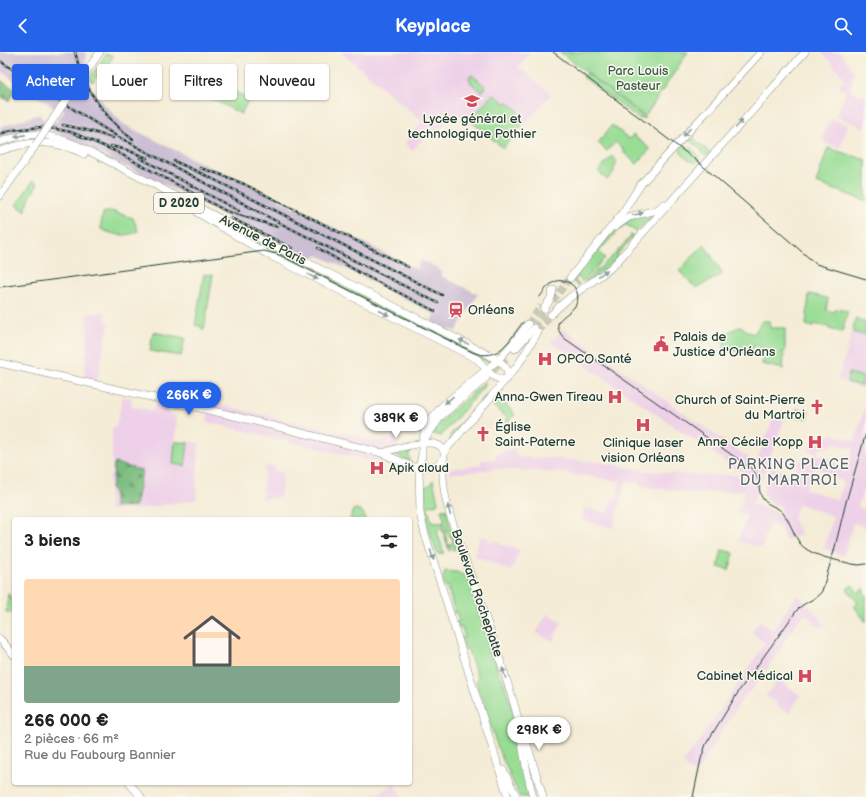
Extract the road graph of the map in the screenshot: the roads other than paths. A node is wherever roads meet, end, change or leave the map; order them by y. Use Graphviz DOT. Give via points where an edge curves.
graph roads {
  1 [pos="100,52"];
  2 [pos="761,52"];
  3 [pos="805,52"];
  4 [pos="0,142"];
  5 [pos="0,151"];
  6 [pos="680,191"];
  7 [pos="0,196"];
  8 [pos="553,290"];
  9 [pos="554,302"];
  10 [pos="546,310"];
  11 [pos="534,330"];
  12 [pos="507,357"];
  13 [pos="498,360"];
  14 [pos="0,363"];
  15 [pos="487,369"];
  16 [pos="486,378"];
  17 [pos="507,379"];
  18 [pos="422,444"];
  19 [pos="430,444"];
  20 [pos="396,449"];
  21 [pos="382,453"];
  22 [pos="422,455"];
  23 [pos="444,456"];
  24 [pos="394,459"];
  25 [pos="430,466"];
  26 [pos="419,468"];
  27 [pos="443,471"];
  28 [pos="0,640"];
  29 [pos="12,653"];
  30 [pos="516,711"];
  31 [pos="482,713"];
  32 [pos="131,785"];
  33 [pos="141,797"];
  34 [pos="508,797"];
  35 [pos="517,797"];
  36 [pos="533,797"];
  37 [pos="543,797"];
  1 -- 7 [label="main road, bridge"];
  2 -- 6 [label="main road, one-way" via="641,184 621,215 571,279 616,226 629,217 657,210"];
  6 -- 3 [label="main road, one-way"];
  13 -- 4 [label="main road, Avenue de Paris / D 2020, one-way" via="79,146 49,135 36,134 22,135"];
  5 -- 15 [label="main road, Avenue de Paris / D 2020, one-way" via="23,144 45,142 77,150 204,216 267,254 477,359"];
  10 -- 6 [label="main road, one-way" via="613,265"];
  8 -- 10 [label="main road"];
  9 -- 10 [label="main road"];
  11 -- 12 [label="main road"];
  11 -- 13 [label="main road" via="514,342"];
  11 -- 17 [label="main road" via="517,367"];
  13 -- 15 [label="main road"];
  13 -- 17 [label="main road" via="507,370"];
  14 -- 21 [label="main road" via="228,414"];
  15 -- 17 [label="main road, Avenue de Paris" via="496,378"];
  15 -- 18 [label="main road, one-way" via="434,414 425,429"];
  16 -- 18 [label="main road" via="442,415"];
  17 -- 23 [label="main road"];
  18 -- 19 [label="main road"];
  18 -- 20 [label="main road"];
  18 -- 22 [label="main road"];
  19 -- 22 [label="main road"];
  19 -- 23 [label="main road" via="441,447"];
  20 -- 21 [label="main road"];
  20 -- 24 [label="main road"];
  21 -- 24 [label="main road"];
  22 -- 25 [label="main road"];
  22 -- 26 [label="main road"];
  23 -- 25 [label="main road" via="437,466"];
  23 -- 27 [label="main road, Boulevard Rocheplatte"];
  24 -- 26 [label="main road"];
  25 -- 26 [label="main road"];
  25 -- 27 [label="main road"];
  26 -- 31 [label="main road, one-way" via="420,513 424,531"];
  30 -- 27 [label="main road, Boulevard Rocheplatte, one-way" via="449,510"];
  28 -- 29 [label="main road"];
  30 -- 36 [label="main road, Boulevard Rocheplatte"];
  30 -- 37 [label="main road, Boulevard Rocheplatte"];
  31 -- 34 [label="main road"];
  31 -- 35 [label="main road" via="501,765"];
  32 -- 33 [label="main road"];
}
